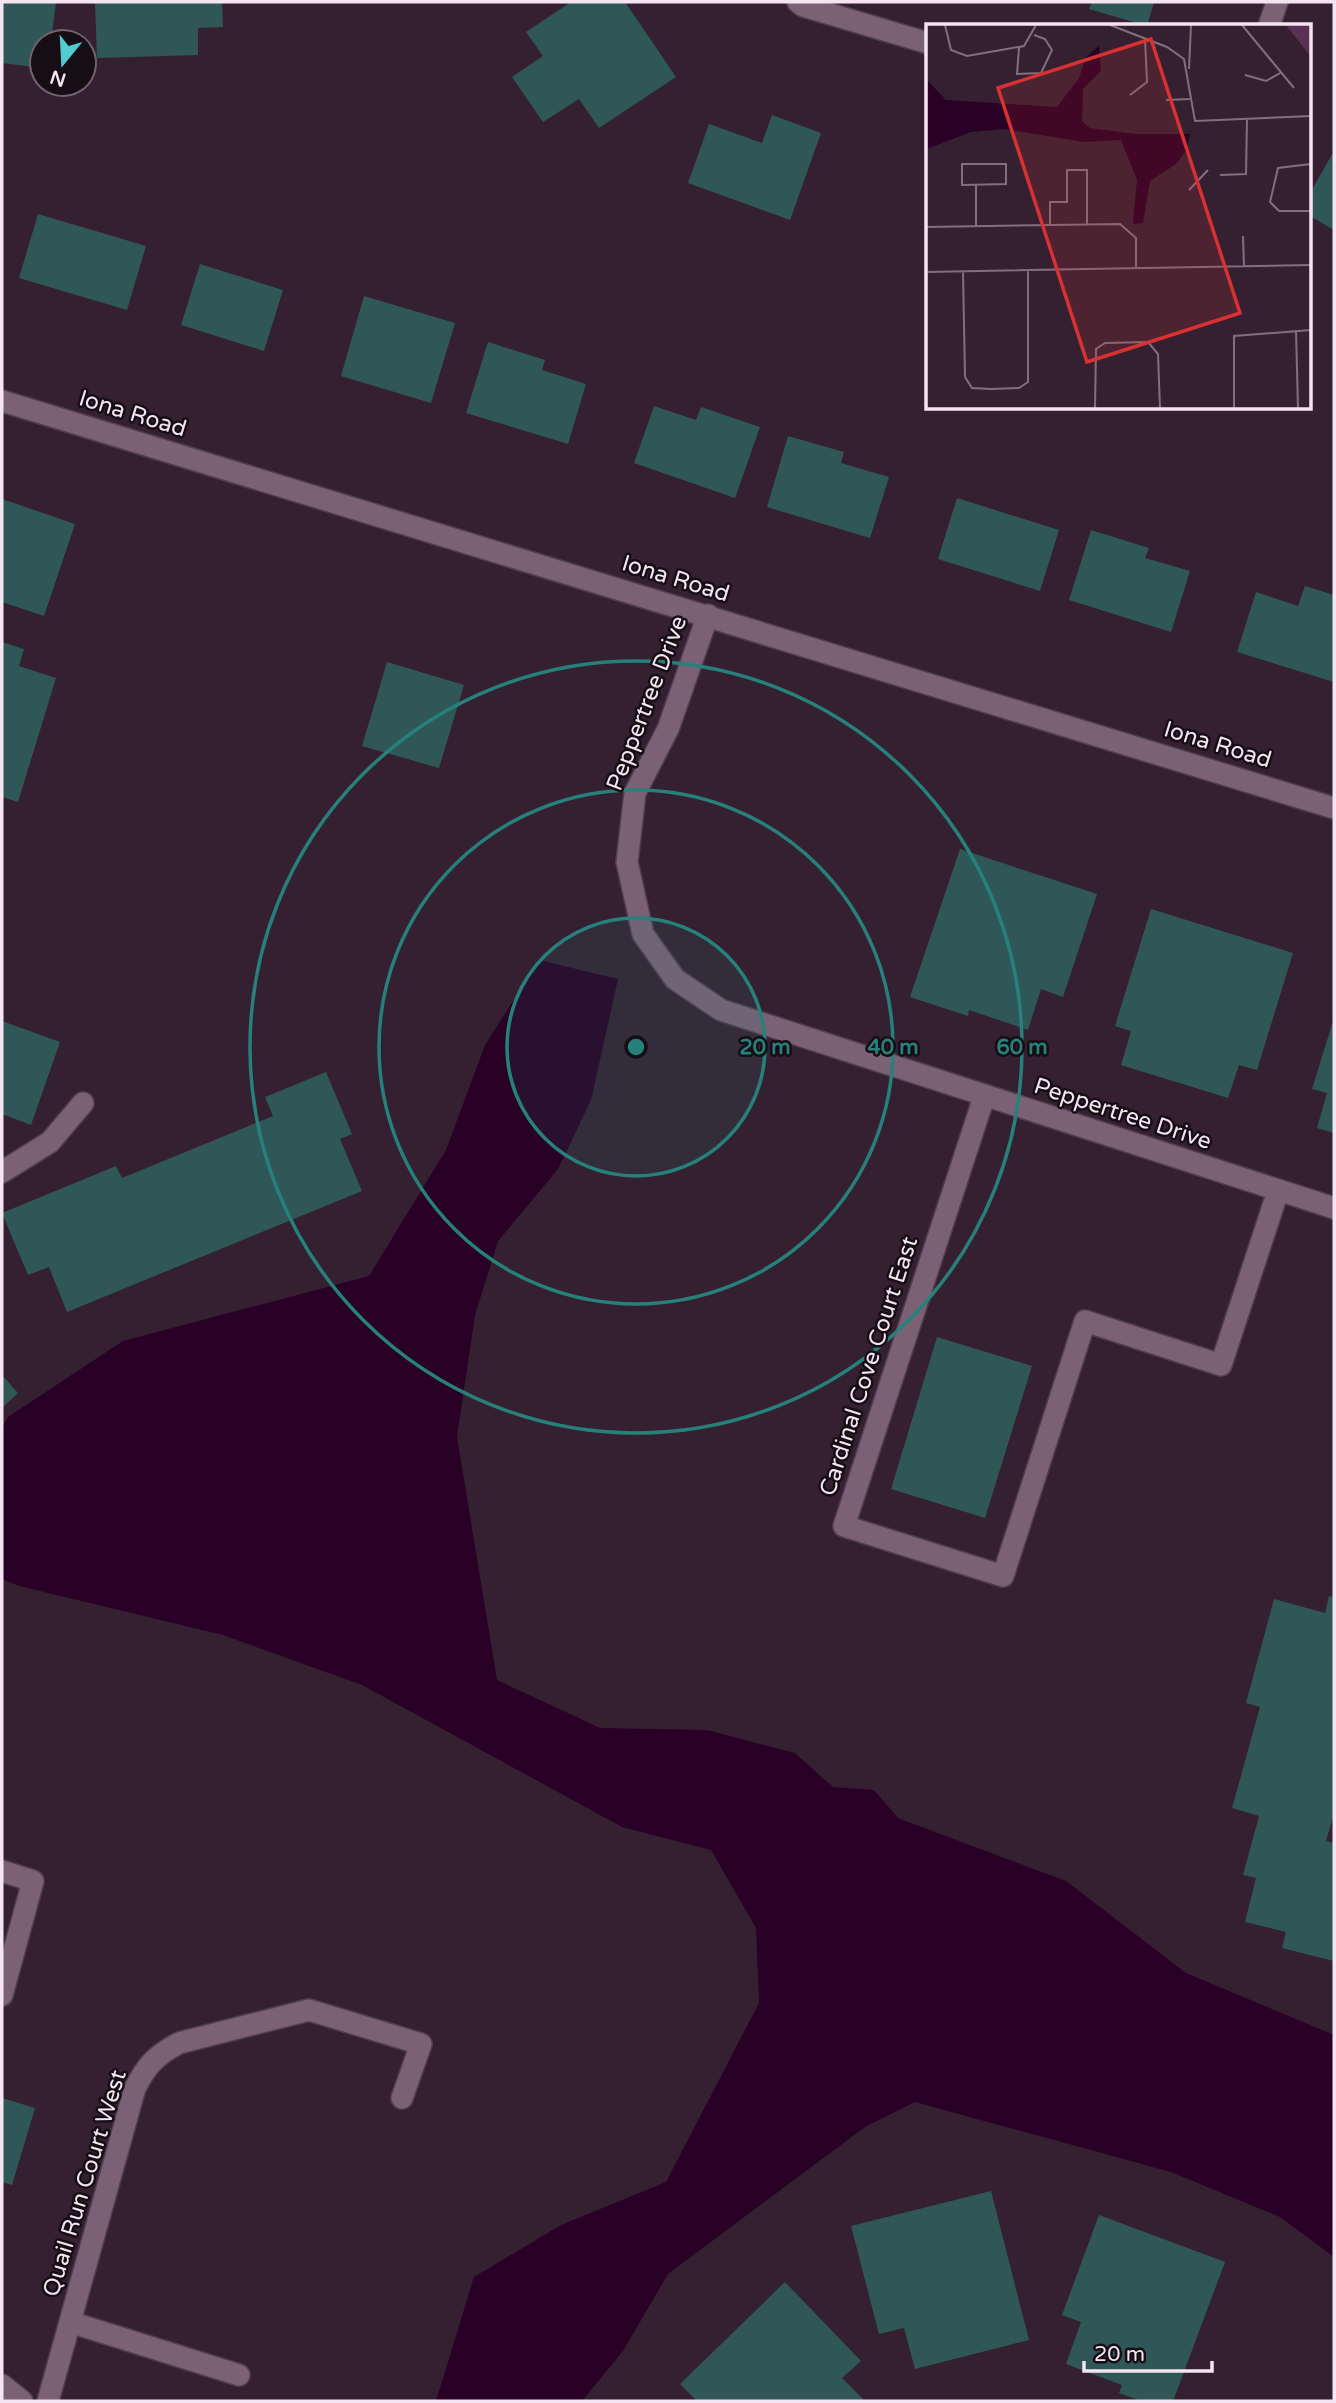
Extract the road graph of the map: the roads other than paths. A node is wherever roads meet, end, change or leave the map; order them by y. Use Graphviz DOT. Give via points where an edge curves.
graph roads {
  1 [pos="798,2"];
  2 [pos="1277,2"];
  3 [pos="1270,24"];
  4 [pos="926,42"];
  5 [pos="2,401"];
  6 [pos="708,615"];
  7 [pos="1334,808"];
  8 [pos="984,1097"];
  9 [pos="83,1103"];
  10 [pos="2,1172"];
  11 [pos="1279,1191"];
  12 [pos="1334,1208"];
  13 [pos="2,1871"];
  14 [pos="2,1995"];
  15 [pos="402,2098"];
  16 [pos="70,2322"];
  17 [pos="239,2375"];
  18 [pos="48,2401"];
  1 -- 4 [label="street"];
  2 -- 3 [label="street"];
  5 -- 6 [label="street, Iona Road"];
  6 -- 7 [label="street, Iona Road"];
  6 -- 8 [label="street, Peppertree Drive" via="668,729 635,793 627,862 643,934 675,979 721,1010"];
  8 -- 11 [label="street, Peppertree Drive"];
  8 -- 11 [label="street, Cardinal Cove Court East" via="844,1526 1003,1576 1085,1321 1221,1365"];
  9 -- 10 [label="street" via="50,1142"];
  11 -- 12 [label="street, Peppertree Drive"];
  13 -- 14 [label="street" via="33,1881"];
  15 -- 16 [label="street, Quail Run Court West" via="421,2044 309,2010 178,2043 160,2053 135,2088"];
  16 -- 17 [label="street"];
  16 -- 18 [label="street, Quail Run Court West"];
}
